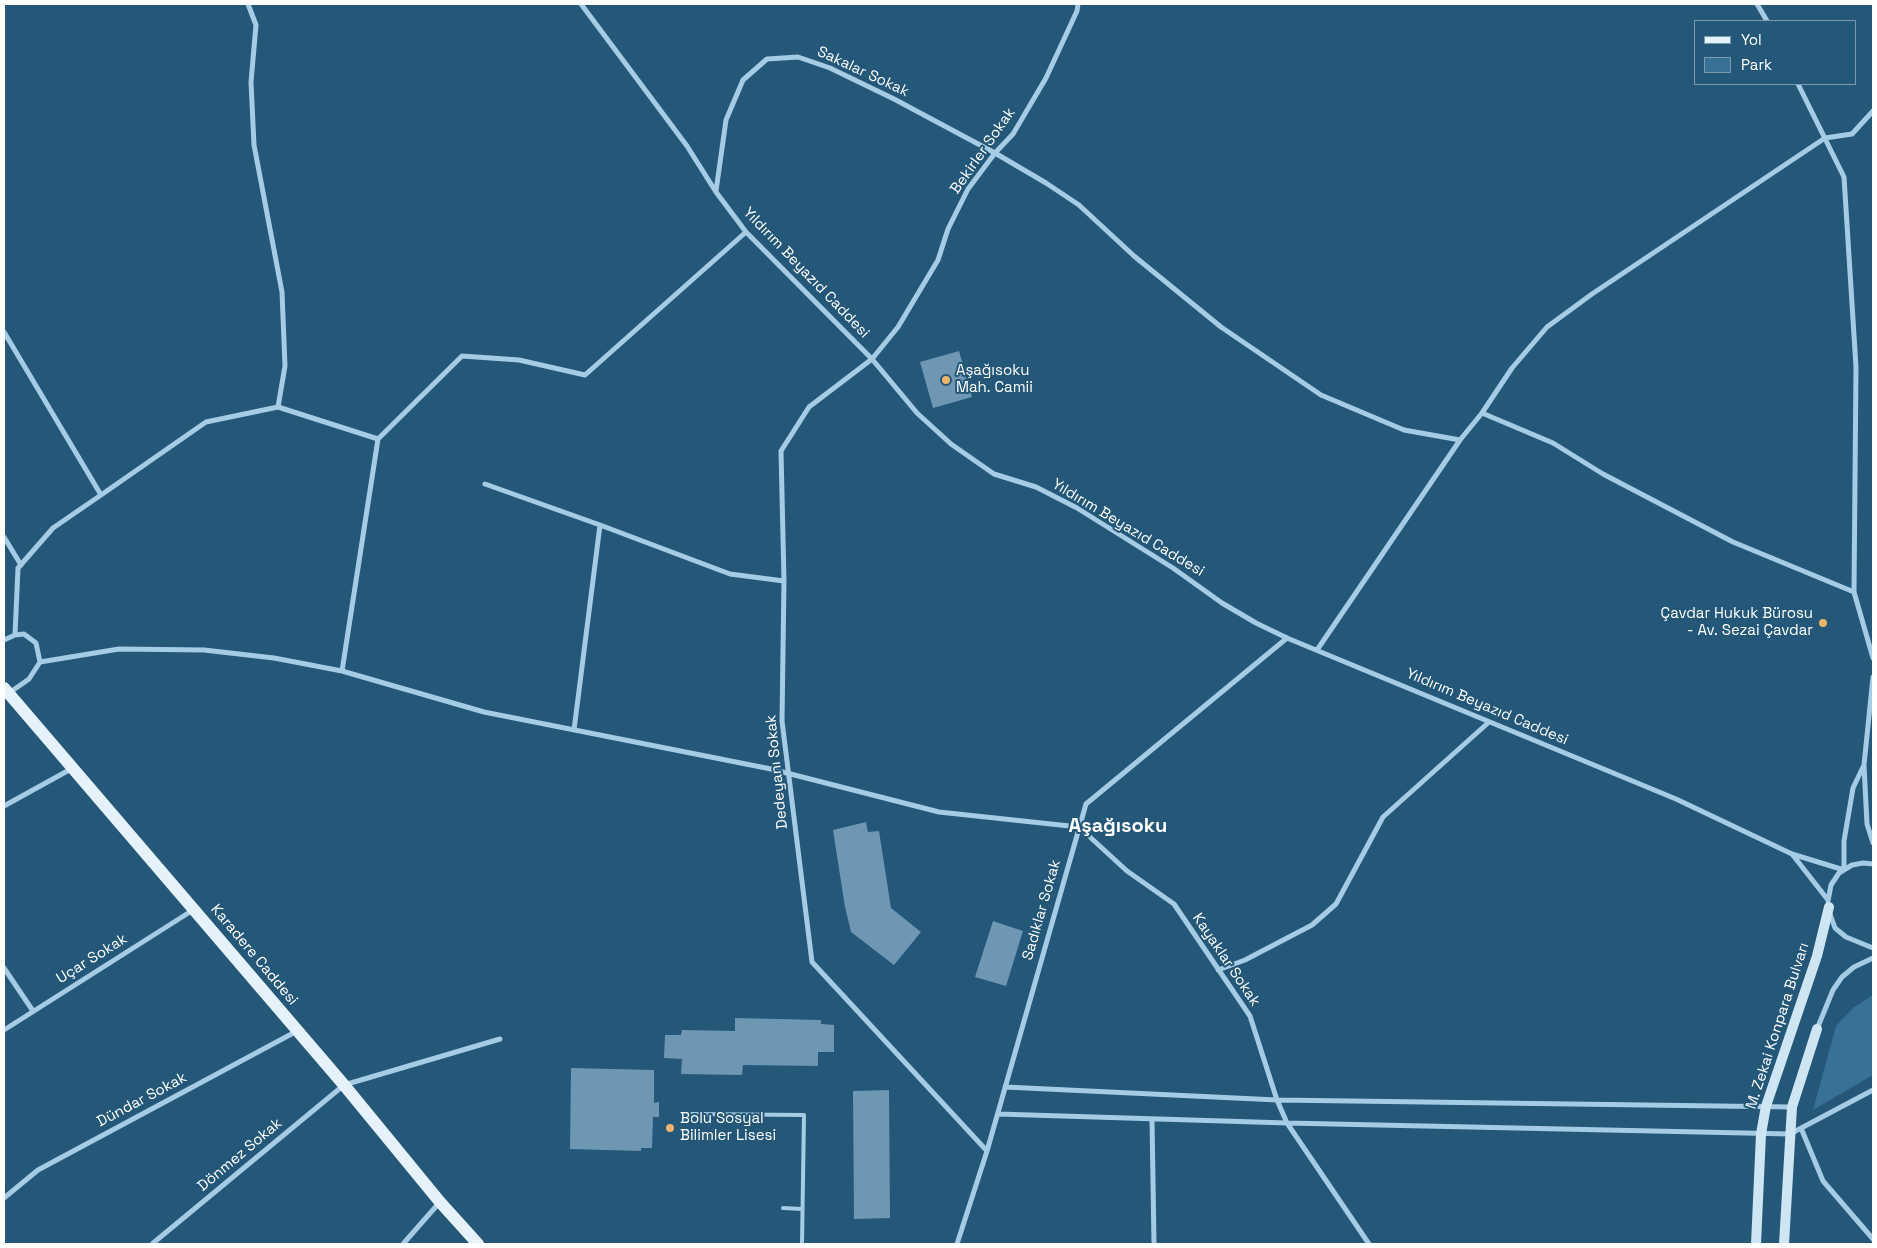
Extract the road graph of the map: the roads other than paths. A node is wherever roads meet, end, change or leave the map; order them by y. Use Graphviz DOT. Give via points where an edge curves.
graph roads {
  1 [pos="248,4"];
  2 [pos="581,4"];
  3 [pos="1078,4"];
  4 [pos="1757,4"];
  5 [pos="1766,20"];
  6 [pos="1798,85"];
  7 [pos="1873,111"];
  8 [pos="1825,138"];
  9 [pos="995,153"];
  10 [pos="716,192"];
  11 [pos="746,232"];
  12 [pos="4,332"];
  13 [pos="872,359"];
  14 [pos="278,406"];
  15 [pos="1482,413"];
  16 [pos="378,439"];
  17 [pos="1460,440"];
  18 [pos="485,484"];
  19 [pos="102,495"];
  20 [pos="600,525"];
  21 [pos="4,537"];
  22 [pos="21,565"];
  23 [pos="784,581"];
  24 [pos="1854,592"];
  25 [pos="15,635"];
  26 [pos="1287,638"];
  27 [pos="4,640"];
  28 [pos="1317,650"];
  29 [pos="1873,658"];
  30 [pos="40,662"];
  31 [pos="342,671"];
  32 [pos="1873,678"];
  33 [pos="6,691"];
  34 [pos="1489,722"];
  35 [pos="574,730"];
  36 [pos="1864,765"];
  37 [pos="72,768"];
  38 [pos="788,774"];
  39 [pos="4,806"];
  40 [pos="1078,827"];
  41 [pos="1873,843"];
  42 [pos="1792,854"];
  43 [pos="1873,864"];
  44 [pos="1844,870"];
  45 [pos="1828,904"];
  46 [pos="194,909"];
  47 [pos="1873,948"];
  48 [pos="1873,958"];
  49 [pos="4,968"];
  50 [pos="1218,970"];
  51 [pos="34,1011"];
  52 [pos="1817,1029"];
  53 [pos="4,1030"];
  54 [pos="297,1031"];
  55 [pos="500,1039"];
  56 [pos="344,1085"];
  57 [pos="1005,1087"];
  58 [pos="1873,1090"];
  59 [pos="1277,1100"];
  60 [pos="1766,1106"];
  61 [pos="1792,1107"];
  62 [pos="691,1114"];
  63 [pos="998,1114"];
  64 [pos="1152,1119"];
  65 [pos="1287,1123"];
  66 [pos="1801,1128"];
  67 [pos="1761,1134"];
  68 [pos="1790,1134"];
  69 [pos="987,1151"];
  70 [pos="4,1198"];
  71 [pos="440,1202"];
  72 [pos="783,1208"];
  73 [pos="802,1209"];
  74 [pos="1873,1239"];
  75 [pos="152,1244"];
  76 [pos="403,1244"];
  77 [pos="478,1244"];
  78 [pos="802,1244"];
  79 [pos="957,1244"];
  80 [pos="1154,1244"];
  81 [pos="1369,1244"];
  82 [pos="1756,1244"];
  83 [pos="1784,1244"];
  1 -- 14 [label="street" via="256,25 251,82 254,145 282,292 285,366"];
  2 -- 10 [label="street, Yıldırım Beyazıd Caddesi"];
  3 -- 9 [label="street, Bekirler Sokak" via="1046,78 1013,134"];
  4 -- 5 [label="street"];
  6 -- 8 [label="street"];
  7 -- 8 [label="street" via="1852,134"];
  8 -- 15 [label="street" via="1547,327 1512,368"];
  8 -- 24 [label="street" via="1844,177 1845,186 1856,367"];
  9 -- 10 [label="street, Sakalar Sokak" via="830,68 798,57 767,59 743,80 726,120"];
  9 -- 13 [label="street, Bekirler Sokak" via="968,189 948,229 938,260 914,302"];
  9 -- 17 [label="street, Sakalar Sokak" via="1079,205 1134,256 1221,326 1321,396 1404,430"];
  10 -- 11 [label="street, Yıldırım Beyazıd Caddesi"];
  11 -- 13 [label="street, Yıldırım Beyazıd Caddesi"];
  11 -- 16 [label="street" via="585,375 519,360 462,356"];
  12 -- 19 [label="street"];
  13 -- 23 [label="street, Dedeyanı Sokak" via="809,407 781,451"];
  13 -- 26 [label="street, Yıldırım Beyazıd Caddesi" via="937,432 994,474 1036,487 1077,508 1222,603"];
  14 -- 16 [label="street"];
  14 -- 19 [label="street" via="206,422"];
  15 -- 17 [label="street"];
  15 -- 24 [label="street" via="1553,443 1603,474 1734,542"];
  16 -- 31 [label="street"];
  17 -- 28 [label="street"];
  18 -- 20 [label="street"];
  19 -- 22 [label="street" via="53,528"];
  20 -- 23 [label="street" via="730,574"];
  20 -- 35 [label="street"];
  21 -- 22 [label="street"];
  22 -- 25 [label="street" via="18,568"];
  23 -- 38 [label="street, Dedeyanı Sokak" via="782,721"];
  24 -- 29 [label="street"];
  25 -- 27 [label="street"];
  25 -- 30 [label="street" via="24,634 36,643"];
  26 -- 28 [label="street, Yıldırım Beyazıd Caddesi"];
  26 -- 40 [label="street, Sadıklar Sokak" via="1086,804"];
  28 -- 34 [label="street, Yıldırım Beyazıd Caddesi"];
  30 -- 31 [label="street" via="119,649 204,650 274,658"];
  30 -- 33 [label="street" via="29,679"];
  31 -- 35 [label="street" via="484,712"];
  32 -- 36 [label="street"];
  33 -- 37 [label="main road, Karadere Caddesi"];
  34 -- 42 [label="street, Yıldırım Beyazıd Caddesi" via="1676,799"];
  34 -- 50 [label="street" via="1384,817 1336,904 1312,925 1245,960"];
  35 -- 38 [label="street"];
  36 -- 41 [label="street" via="1867,824"];
  36 -- 44 [label="street" via="1853,788 1844,841"];
  37 -- 39 [label="street"];
  37 -- 46 [label="main road, Karadere Caddesi"];
  38 -- 40 [label="street" via="939,812"];
  38 -- 69 [label="street, Dedeyanı Sokak" via="812,962"];
  40 -- 50 [label="street, Kayaklar Sokak" via="1127,871 1174,904"];
  40 -- 57 [label="street, Sadıklar Sokak"];
  42 -- 44 [label="street, Yıldırım Beyazıd Caddesi"];
  42 -- 45 [label="street"];
  43 -- 44 [label="street" via="1852,865"];
  44 -- 45 [label="street" via="1831,885"];
  45 -- 47 [label="street" via="1835,928 1846,937"];
  45 -- 60 [label="main road, M. Zekai Konpara Bulvarı" via="1817,956"];
  46 -- 51 [label="street, Uçar Sokak"];
  46 -- 54 [label="main road, Karadere Caddesi"];
  48 -- 52 [label="street" via="1842,977"];
  49 -- 51 [label="street"];
  50 -- 59 [label="street, Kayaklar Sokak" via="1250,1016"];
  51 -- 53 [label="street, Uçar Sokak"];
  52 -- 61 [label="main road"];
  54 -- 56 [label="main road, Karadere Caddesi"];
  54 -- 70 [label="street, Dündar Sokak" via="38,1170"];
  55 -- 56 [label="street"];
  56 -- 71 [label="main road, Karadere Caddesi"];
  56 -- 75 [label="street, Dönmez Sokak"];
  57 -- 59 [label="street"];
  57 -- 63 [label="street, Sadıklar Sokak"];
  58 -- 66 [label="street"];
  59 -- 60 [label="street"];
  59 -- 65 [label="street, Kayaklar Sokak"];
  60 -- 61 [label="street"];
  60 -- 67 [label="main road, M. Zekai Konpara Bulvarı"];
  61 -- 68 [label="main road"];
  62 -- 73 [label="lane" via="804,1115"];
  63 -- 64 [label="street"];
  63 -- 69 [label="street, Sadıklar Sokak"];
  64 -- 65 [label="street"];
  64 -- 80 [label="street"];
  65 -- 67 [label="street"];
  65 -- 81 [label="street, Kayaklar Sokak"];
  66 -- 68 [label="street"];
  66 -- 74 [label="street" via="1823,1181"];
  67 -- 68 [label="street"];
  67 -- 82 [label="main road, M. Zekai Konpara Bulvarı"];
  68 -- 83 [label="main road"];
  69 -- 79 [label="street, Sadıklar Sokak"];
  71 -- 76 [label="street"];
  71 -- 77 [label="main road, Karadere Caddesi"];
  72 -- 73 [label="lane"];
  73 -- 78 [label="lane"];
}
